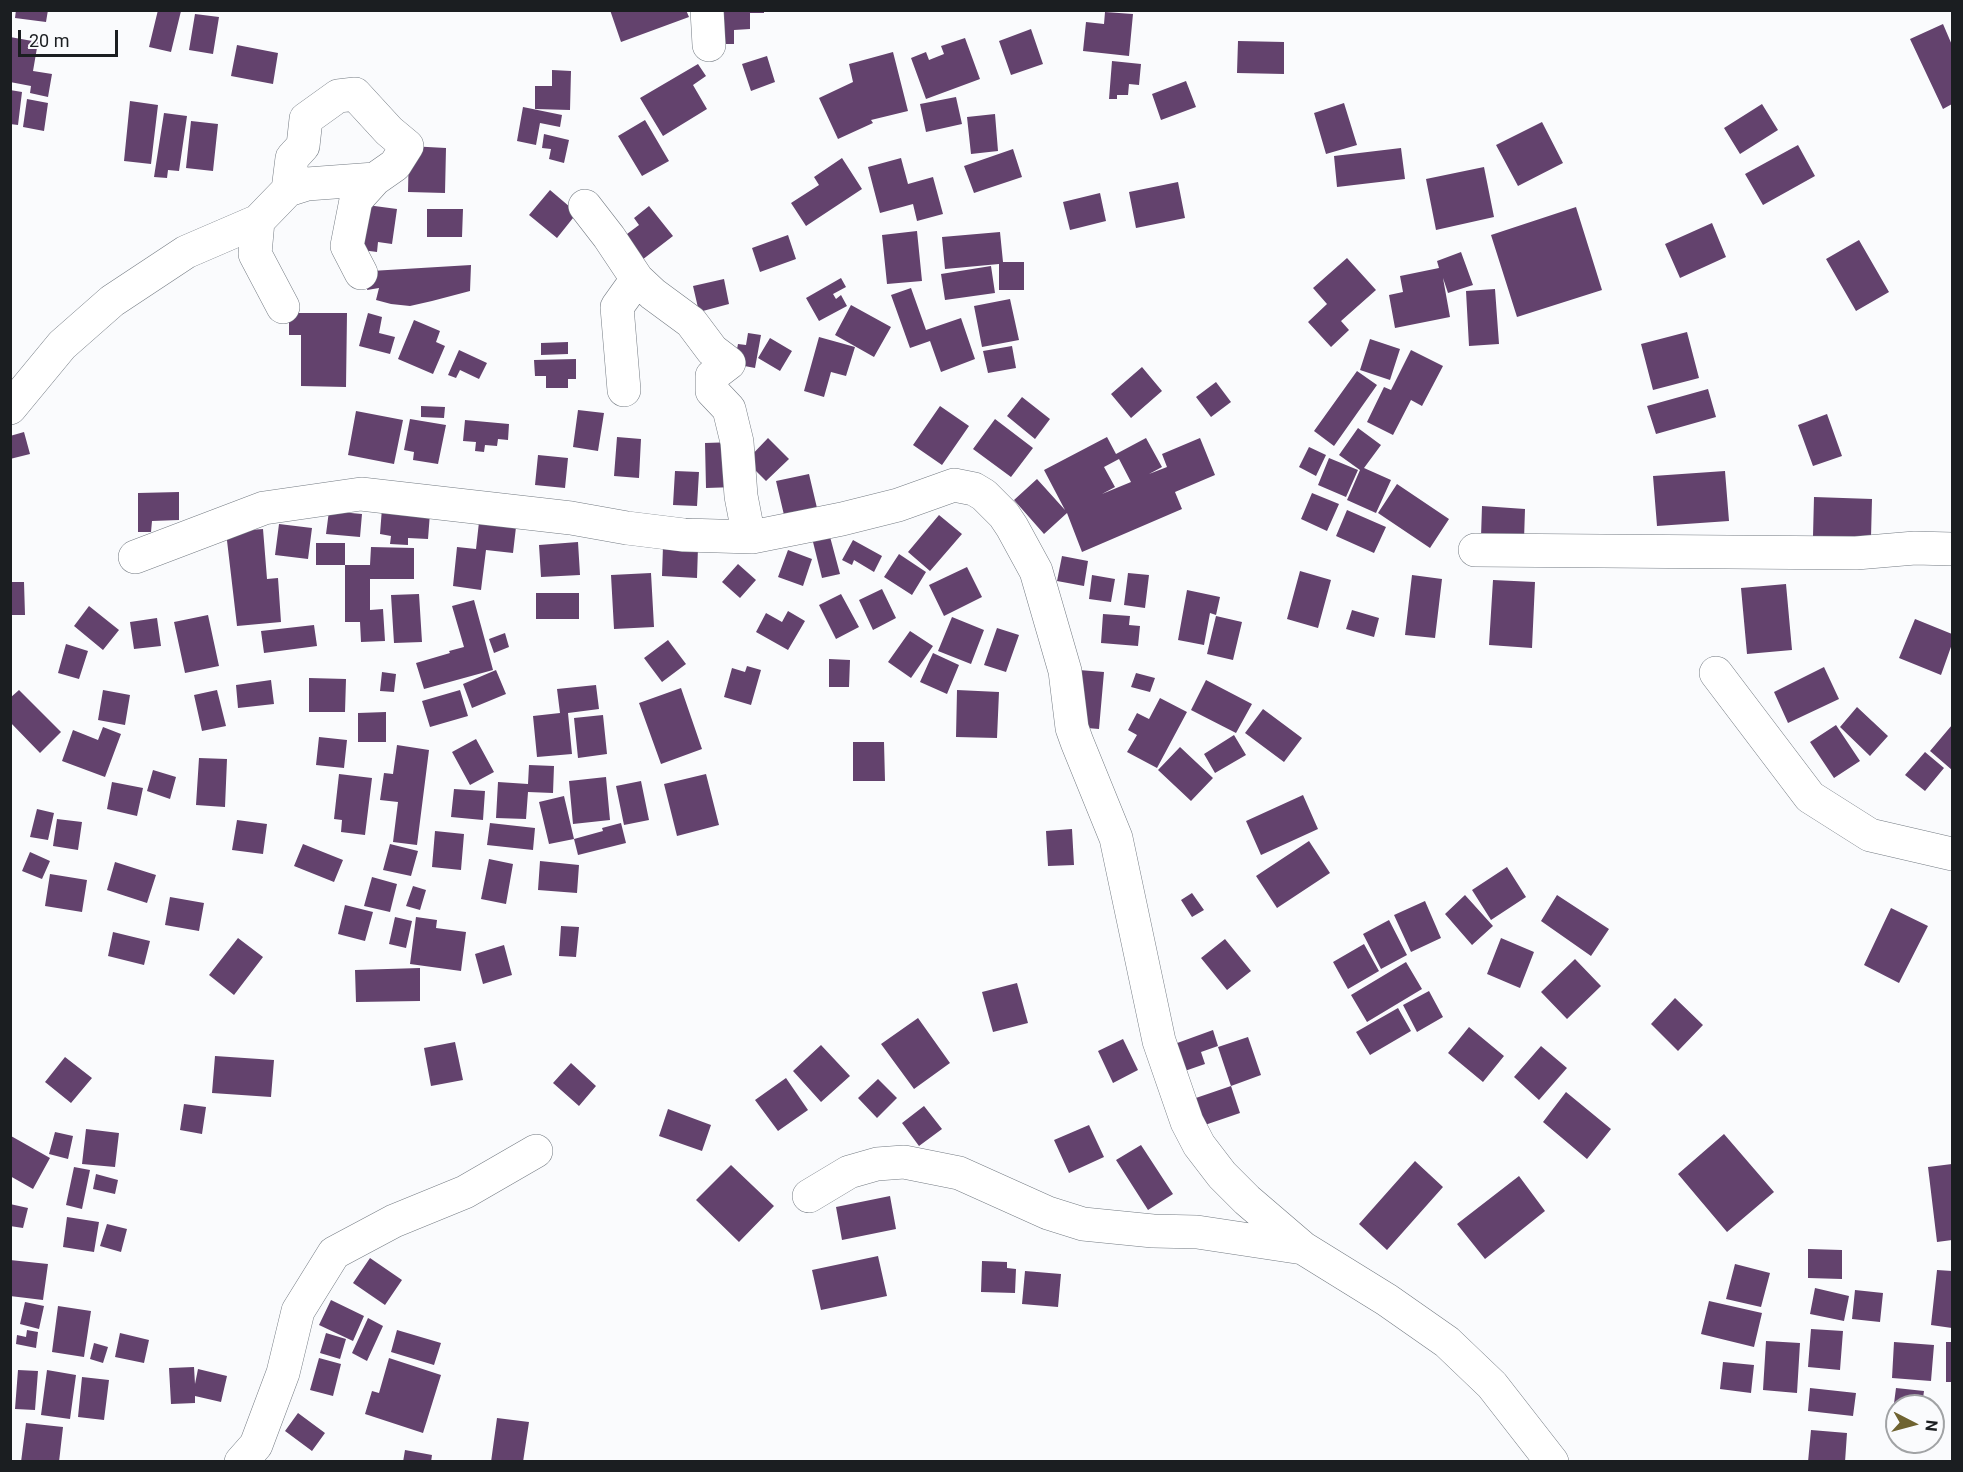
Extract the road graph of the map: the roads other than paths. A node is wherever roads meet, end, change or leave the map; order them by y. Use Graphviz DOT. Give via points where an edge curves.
graph roads {
  1 [pos="707,10"];
  2 [pos="709,45"];
  3 [pos="375,179"];
  4 [pos="288,190"];
  5 [pos="585,206"];
  6 [pos="258,221"];
  7 [pos="362,273"];
  8 [pos="637,279"];
  9 [pos="283,307"];
  10 [pos="624,390"];
  11 [pos="10,408"];
  12 [pos="752,537"];
  13 [pos="1953,549"];
  14 [pos="1474,550"];
  15 [pos="135,557"];
  16 [pos="1716,673"];
  17 [pos="1953,854"];
  18 [pos="536,1151"];
  19 [pos="809,1196"];
  20 [pos="1303,1248"];
  21 [pos="241,1461"];
  22 [pos="1552,1461"];
  1 -- 2 [label="street"];
  3 -- 4 [label="street" via="307,184"];
  3 -- 4 [label="street" via="394,165 406,146 355,94 338,96 306,119 303,146 292,158"];
  3 -- 7 [label="street" via="356,200 347,246"];
  4 -- 6 [label="street"];
  5 -- 8 [label="street"];
  6 -- 9 [label="street" via="255,254"];
  6 -- 11 [label="street" via="186,252 112,301 62,345"];
  8 -- 10 [label="street" via="618,308"];
  8 -- 12 [label="street" via="691,322 712,350 729,363 712,376 712,391 729,409 737,442 741,496"];
  12 -- 15 [label="street" via="684,535 361,494 264,508"];
  12 -- 20 [label="street" via="898,505 954,485 984,495 1004,515 1035,571 1065,670 1072,728 1116,838 1159,1041 1187,1122 1222,1175"];
  13 -- 14 [label="street" via="1856,553"];
  16 -- 17 [label="street" via="1810,797 1870,835"];
  18 -- 21 [label="street" via="465,1192 394,1221 334,1253 298,1311 283,1373 256,1445"];
  19 -- 20 [label="street" via="849,1172 904,1162 959,1173 1048,1213 1083,1224 1197,1232"];
  20 -- 22 [label="street" via="1447,1342 1491,1385"];
}
